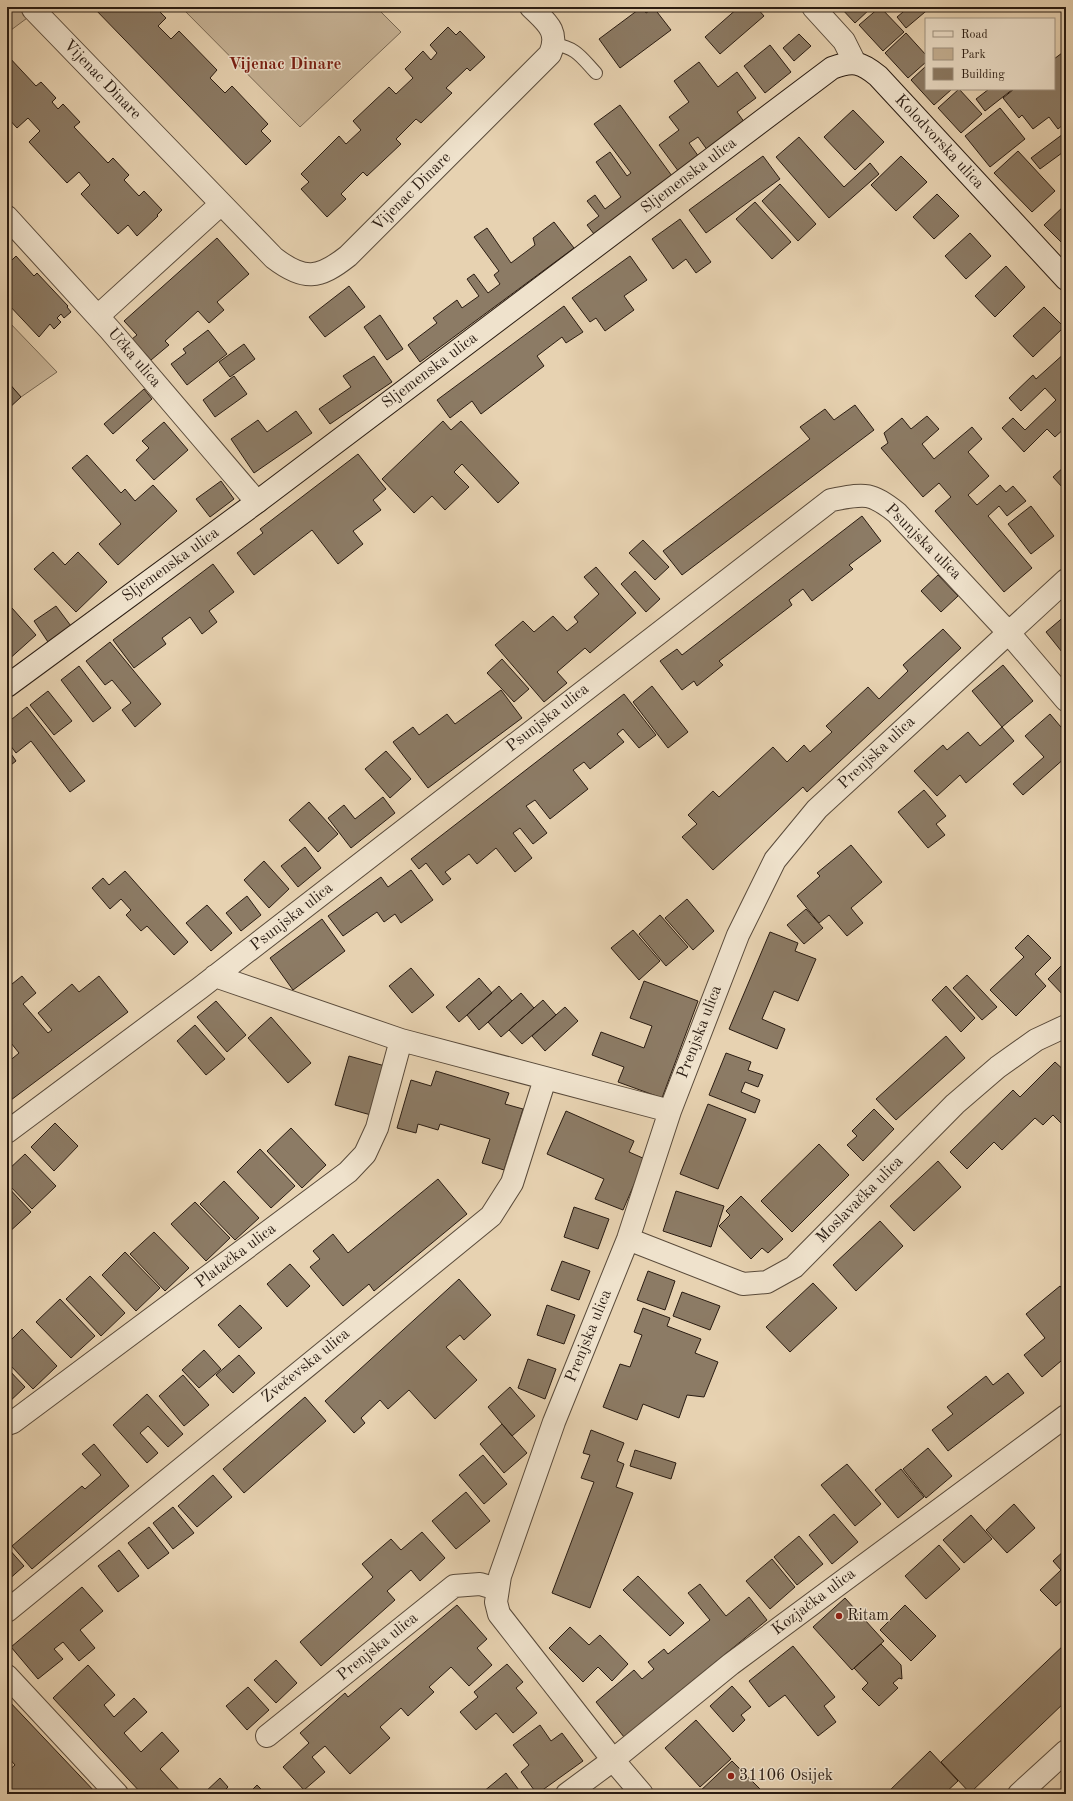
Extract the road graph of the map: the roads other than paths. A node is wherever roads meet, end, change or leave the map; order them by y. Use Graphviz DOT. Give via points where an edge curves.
graph roads {
  1 [pos="531,7"];
  2 [pos="813,7"];
  3 [pos="33,8"];
  4 [pos="554,44"];
  5 [pos="855,63"];
  6 [pos="596,73"];
  7 [pos="221,204"];
  8 [pos="7,217"];
  9 [pos="1066,279"];
  10 [pos="98,316"];
  11 [pos="257,502"];
  12 [pos="1066,580"];
  13 [pos="1008,632"];
  14 [pos="7,686"];
  15 [pos="1066,700"];
  16 [pos="215,976"];
  17 [pos="1066,1026"];
  18 [pos="401,1040"];
  19 [pos="546,1079"];
  20 [pos="670,1112"];
  21 [pos="7,1132"];
  22 [pos="628,1239"];
  23 [pos="1066,1416"];
  24 [pos="7,1424"];
  25 [pos="497,1589"];
  26 [pos="7,1611"];
  27 [pos="7,1676"];
  28 [pos="267,1736"];
  29 [pos="1066,1751"];
  30 [pos="612,1760"];
  31 [pos="117,1794"];
  32 [pos="567,1794"];
  33 [pos="642,1794"];
  34 [pos="1019,1794"];
  1 -- 4 [label="street" via="550,26"];
  2 -- 5 [label="street" via="844,41"];
  3 -- 7 [label="street, Vijenac Dinare"];
  4 -- 6 [label="lane" via="567,46 576,51"];
  4 -- 7 [label="street, Vijenac Dinare" via="550,54 348,256 333,267 318,274 302,274 288,269"];
  5 -- 9 [label="street, Kolodvorska ulica" via="868,68 878,76"];
  5 -- 11 [label="street, Sljemenska ulica" via="844,63 832,68"];
  7 -- 10 [label="street"];
  8 -- 10 [label="street, Učka ulica"];
  10 -- 11 [label="street, Učka ulica"];
  11 -- 14 [label="street, Sljemenska ulica"];
  12 -- 13 [label="street, Prenjska ulica"];
  13 -- 15 [label="street, Psunjska ulica"];
  13 -- 16 [label="street, Psunjska ulica" via="897,513 881,500 861,494 831,500"];
  13 -- 20 [label="street, Prenjska ulica" via="816,809 775,860 738,935"];
  16 -- 18 [label="street"];
  16 -- 21 [label="street, Psunjska ulica"];
  17 -- 22 [label="street, Moslavačka ulica" via="1036,1040 998,1067 955,1104 794,1267 767,1282 743,1284"];
  18 -- 19 [label="street"];
  18 -- 24 [label="street, Platačka ulica" via="377,1128 365,1154 348,1172"];
  19 -- 20 [label="street"];
  19 -- 26 [label="street, Zvečevska ulica" via="512,1183 491,1216"];
  20 -- 22 [label="street, Prenjska ulica"];
  22 -- 25 [label="street, Prenjska ulica" via="554,1422"];
  23 -- 30 [label="street, Kozjačka ulica" via="731,1664"];
  25 -- 28 [label="street, Prenjska ulica" via="480,1584 454,1586"];
  25 -- 30 [label="street, Prenjska ulica" via="496,1602 499,1614"];
  27 -- 31 [label="street"];
  29 -- 34 [label="street"];
  30 -- 32 [label="street, Kozjačka ulica"];
  30 -- 33 [label="street, Prenjska ulica"];
}
